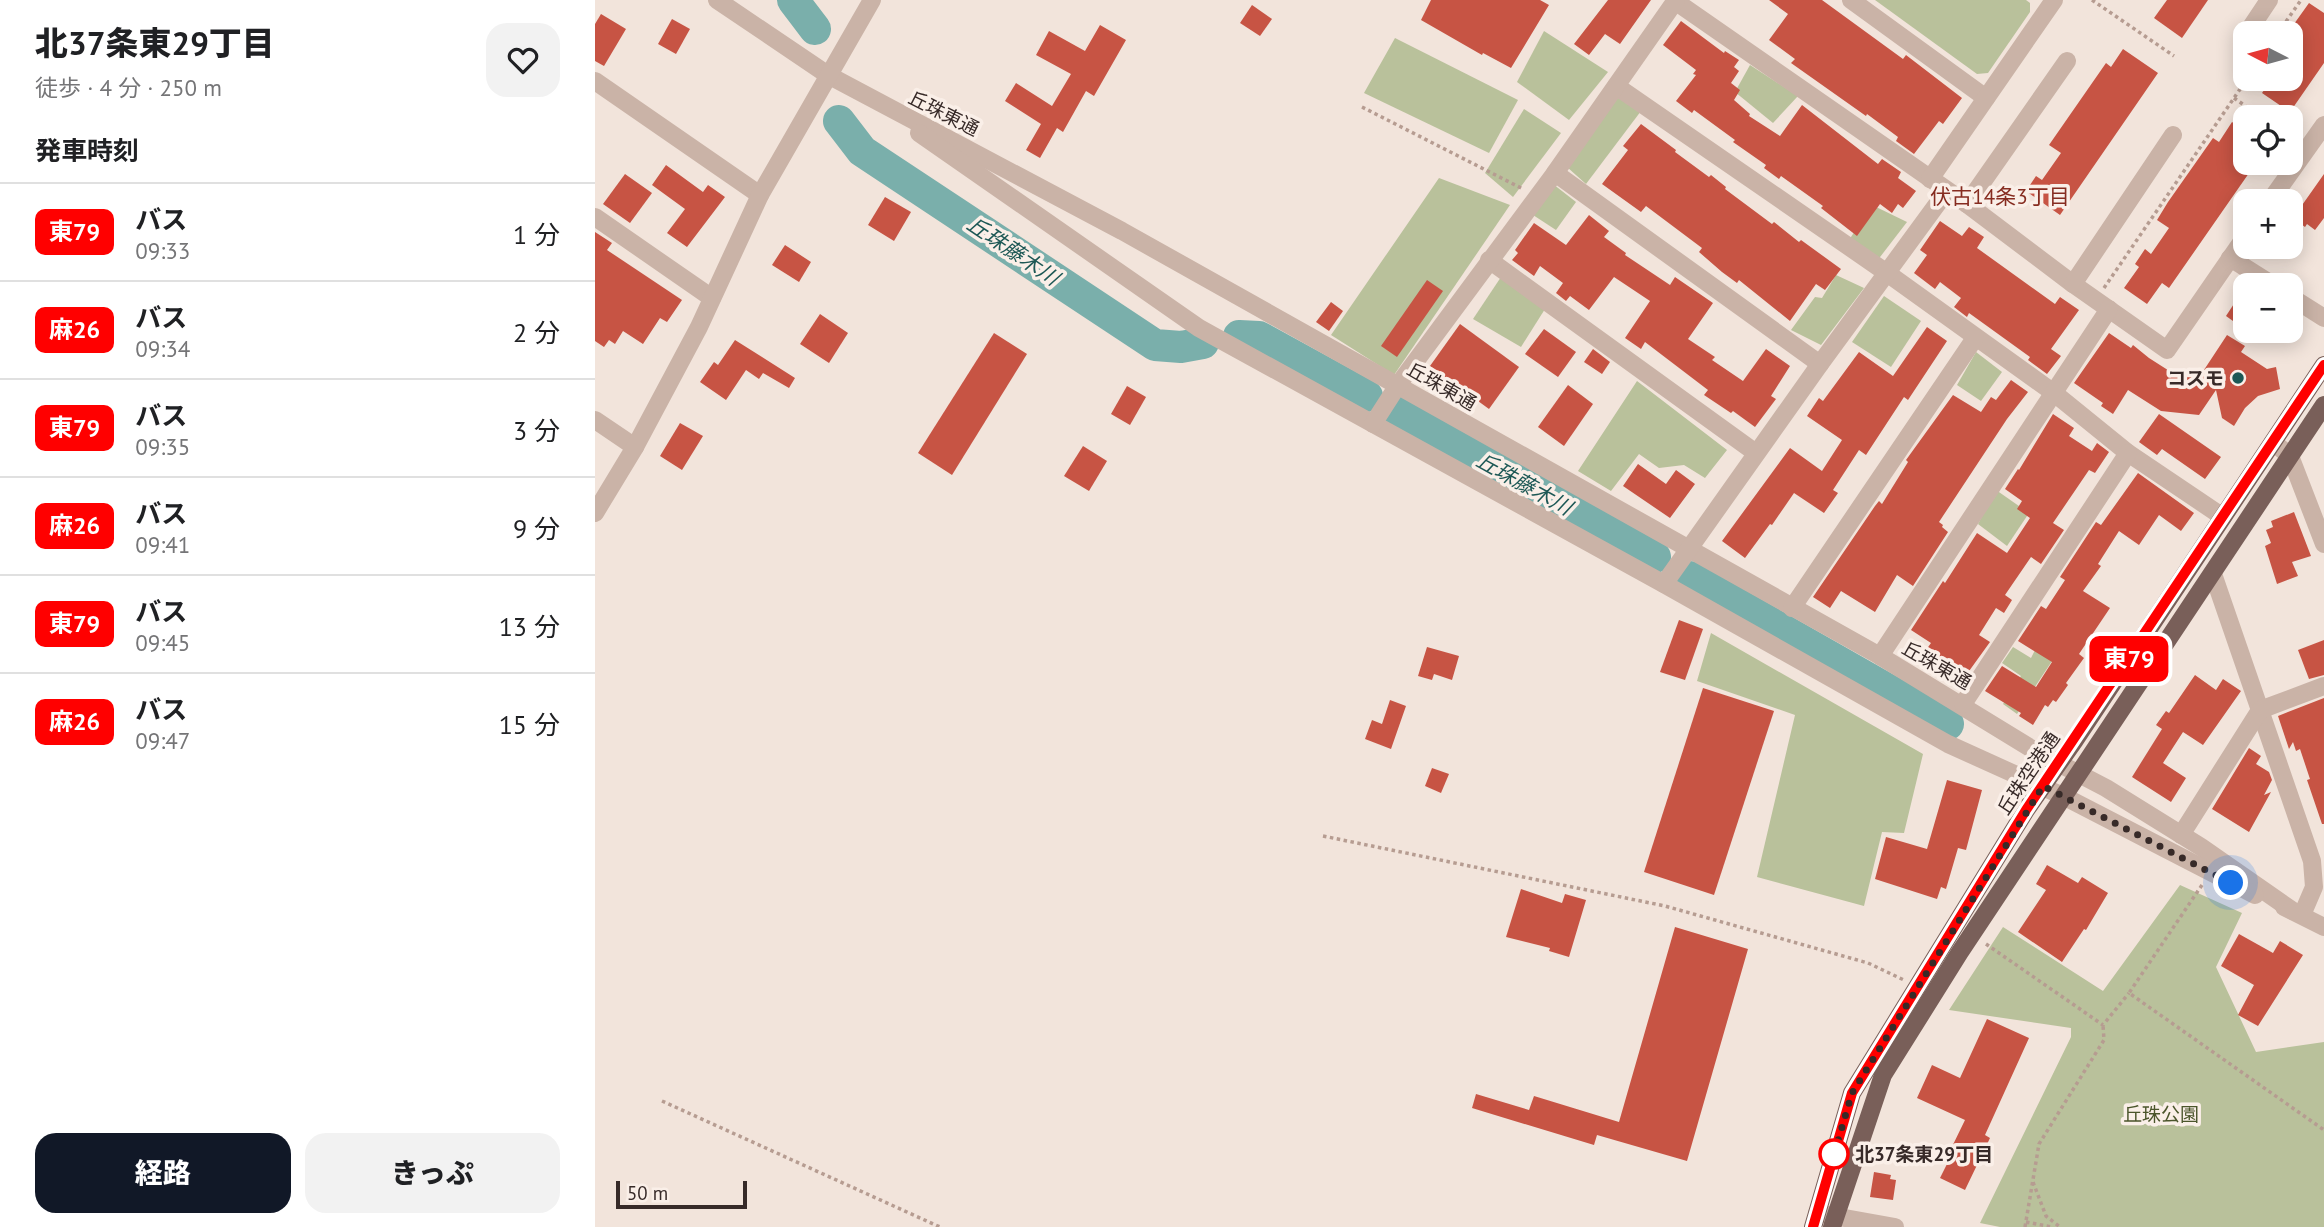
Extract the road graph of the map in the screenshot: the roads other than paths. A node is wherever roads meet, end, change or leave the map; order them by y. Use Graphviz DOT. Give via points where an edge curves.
graph roads {
  1 [pos="717,0"];
  2 [pos="872,0"];
  3 [pos="1851,0"];
  4 [pos="2269,0"];
  5 [pos="1676,1"];
  6 [pos="2047,2"];
  7 [pos="2255,21"];
  8 [pos="2067,61"];
  9 [pos="828,75"];
  10 [pos="595,81"];
  11 [pos="1616,86"];
  12 [pos="1986,98"];
  13 [pos="880,104"];
  14 [pos="2324,125"];
  15 [pos="2173,135"];
  16 [pos="1555,173"];
  17 [pos="1930,179"];
  18 [pos="2279,189"];
  19 [pos="1947,192"];
  20 [pos="760,195"];
  21 [pos="1967,204"];
  22 [pos="595,217"];
  23 [pos="2233,255"];
  24 [pos="2231,258"];
  25 [pos="1489,260"];
  26 [pos="1887,273"];
  27 [pos="2254,273"];
  28 [pos="2073,284"];
  29 [pos="712,298"];
  30 [pos="2303,305"];
  31 [pos="2109,309"];
  32 [pos="2324,318"];
  33 [pos="1975,338"];
  34 [pos="1820,364"];
  35 [pos="2324,366"];
  36 [pos="1398,385"];
  37 [pos="2054,393"];
  38 [pos="2324,405"];
  39 [pos="595,420"];
  40 [pos="1373,424"];
  41 [pos="2273,442"];
  42 [pos="635,447"];
  43 [pos="1756,453"];
  44 [pos="2128,453"];
  45 [pos="2290,456"];
  46 [pos="595,513"];
  47 [pos="2224,517"];
  48 [pos="2324,544"];
  49 [pos="1687,550"];
  50 [pos="2213,574"];
  51 [pos="1664,584"];
  52 [pos="1792,608"];
  53 [pos="1880,656"];
  54 [pos="2324,686"];
  55 [pos="1963,704"];
  56 [pos="2260,710"];
  57 [pos="2060,762"];
  58 [pos="2080,774"];
  59 [pos="2043,786"];
  60 [pos="2065,797"];
  61 [pos="2181,835"];
  62 [pos="2298,913"];
  63 [pos="2324,928"];
  64 [pos="1824,1221"];
  65 [pos="1895,1227"];
  1 -- 9 [label="street"];
  2 -- 9 [label="street"];
  3 -- 12 [label="street"];
  4 -- 7 [label="street"];
  5 -- 11 [label="street"];
  5 -- 17 [label="street"];
  6 -- 12 [label="street"];
  8 -- 21 [label="street"];
  9 -- 13 [label="street"];
  9 -- 20 [label="street"];
  10 -- 20 [label="street"];
  11 -- 16 [label="street"];
  11 -- 26 [label="street"];
  12 -- 17 [label="street"];
  13 -- 36 [label="street, 丘珠東通" via="997,163"];
  13 -- 40 [label="street, 丘珠東通" via="1199,328"];
  14 -- 18 [label="street"];
  15 -- 28 [label="street"];
  16 -- 25 [label="street"];
  16 -- 34 [label="street"];
  17 -- 19 [label="street"];
  19 -- 21 [label="street"];
  19 -- 26 [label="street"];
  20 -- 29 [label="street"];
  21 -- 28 [label="street"];
  22 -- 29 [label="street"];
  23 -- 24 [label="street"];
  24 -- 27 [label="street"];
  24 -- 31 [label="street" via="2167,350"];
  25 -- 36 [label="street"];
  25 -- 43 [label="street"];
  26 -- 33 [label="street"];
  26 -- 34 [label="street"];
  28 -- 31 [label="street"];
  29 -- 42 [label="street"];
  30 -- 32 [label="street"];
  31 -- 37 [label="street"];
  33 -- 37 [label="street"];
  33 -- 52 [label="street"];
  34 -- 43 [label="street"];
  35 -- 41 [label="main road, 丘珠空港通"];
  36 -- 40 [label="street"];
  36 -- 49 [label="street, 丘珠東通"];
  37 -- 44 [label="street"];
  37 -- 53 [label="street"];
  38 -- 45 [label="main road"];
  39 -- 42 [label="street"];
  40 -- 51 [label="street, 丘珠東通"];
  41 -- 45 [label="street"];
  41 -- 47 [label="main road, 丘珠空港通"];
  42 -- 46 [label="street"];
  43 -- 49 [label="street"];
  44 -- 47 [label="street"];
  44 -- 55 [label="street"];
  45 -- 48 [label="street"];
  45 -- 50 [label="main road"];
  47 -- 57 [label="main road, 丘珠空港通"];
  49 -- 51 [label="street"];
  49 -- 52 [label="street, 丘珠東通"];
  50 -- 56 [label="street"];
  50 -- 58 [label="main road"];
  51 -- 59 [label="street, 丘珠東通" via="1948,744"];
  52 -- 53 [label="street, 丘珠東通"];
  53 -- 55 [label="street, 丘珠東通"];
  54 -- 56 [label="street"];
  55 -- 57 [label="street, 丘珠東通"];
  56 -- 61 [label="street"];
  56 -- 62 [label="street" via="2312,861 2314,887"];
  57 -- 58 [label="street, 丘珠東通"];
  57 -- 59 [label="main road, 丘珠空港通"];
  58 -- 60 [label="main road"];
  58 -- 61 [label="street, 丘珠東通"];
  59 -- 60 [label="street, 丘珠東通"];
  59 -- 64 [label="main road, 丘珠空港通" via="1852,1093"];
  60 -- 62 [label="street, 丘珠東通"];
  60 -- 64 [label="main road" via="1883,1075"];
  61 -- 62 [label="street, 丘珠東通"];
  62 -- 63 [label="street, 丘珠東通"];
  64 -- 65 [label="street"];
}
